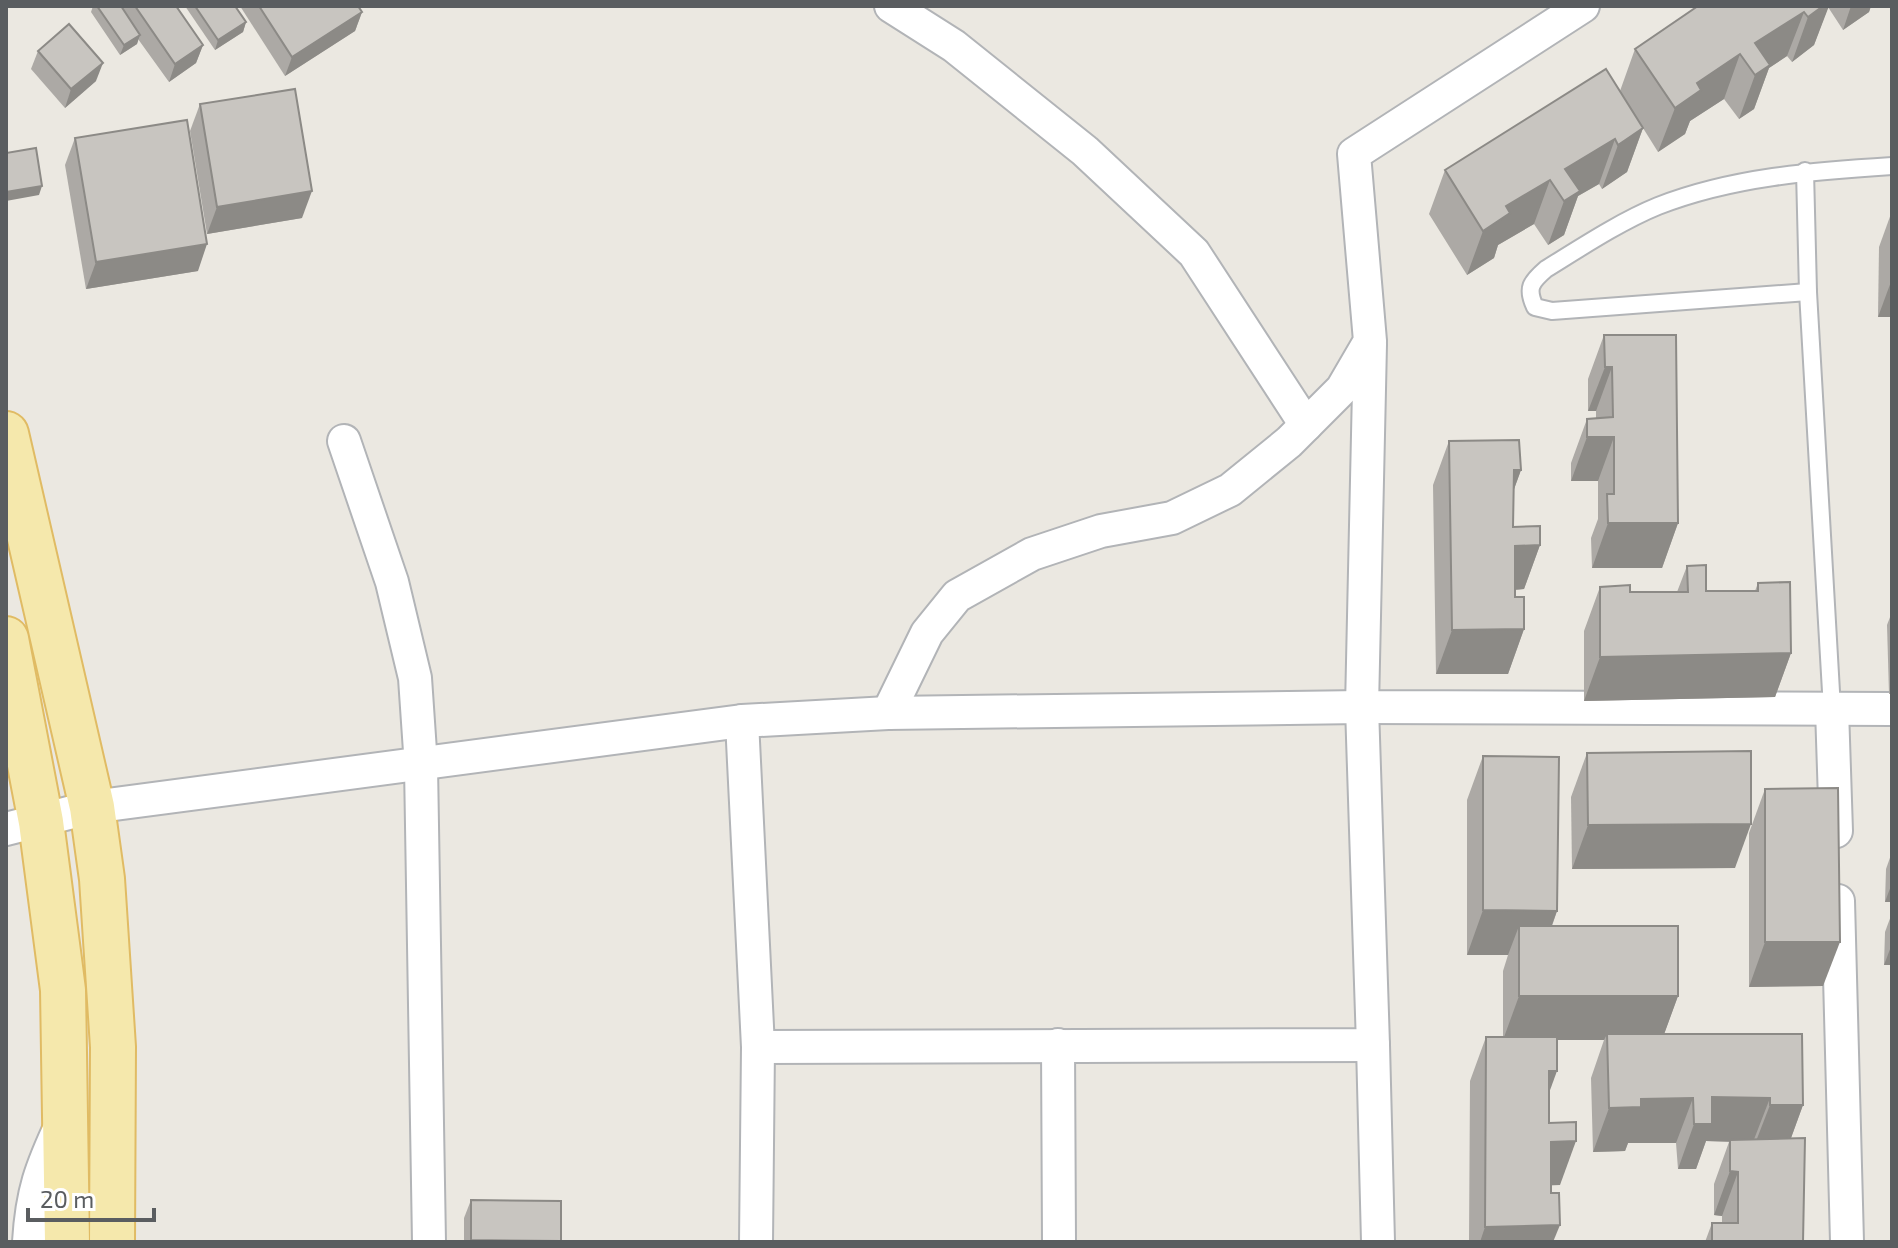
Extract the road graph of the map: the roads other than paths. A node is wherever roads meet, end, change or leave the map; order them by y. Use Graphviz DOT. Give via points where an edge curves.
graph roads {
  1 [pos="891,6"];
  2 [pos="1583,6"];
  3 [pos="1892,166"];
  4 [pos="1805,171"];
  5 [pos="1808,292"];
  6 [pos="1370,341"];
  7 [pos="1306,425"];
  8 [pos="6,434"];
  9 [pos="344,441"];
  10 [pos="6,639"];
  11 [pos="1362,707"];
  12 [pos="1832,709"];
  13 [pos="1892,709"];
  14 [pos="888,713"];
  15 [pos="742,721"];
  16 [pos="421,766"];
  17 [pos="92,807"];
  18 [pos="24,826"];
  19 [pos="1058,1045"];
  20 [pos="1373,1045"];
  21 [pos="758,1047"];
  22 [pos="65,1116"];
  23 [pos="29,1242"];
  24 [pos="67,1242"];
  25 [pos="112,1242"];
  26 [pos="429,1242"];
  27 [pos="756,1242"];
  28 [pos="1059,1242"];
  29 [pos="1378,1242"];
  30 [pos="1847,1242"];
  1 -- 7 [label="street" via="954,46 1085,151 1194,253"];
  2 -- 6 [label="street" via="1354,154"];
  3 -- 4 [label="lane"];
  4 -- 5 [label="lane"];
  4 -- 5 [label="lane" via="1715,188 1656,207 1546,269 1532,280 1530,295 1535,307 1552,311"];
  5 -- 12 [label="lane"];
  6 -- 7 [label="street" via="1342,389"];
  6 -- 11 [label="street"];
  7 -- 14 [label="street" via="1230,490 1172,518 1101,531 1032,554 957,596 927,633"];
  8 -- 17 [label="main road"];
  9 -- 16 [label="street" via="392,582 415,678"];
  10 -- 18 [label="main road"];
  11 -- 12 [label="street"];
  11 -- 14 [label="street"];
  11 -- 20 [label="street"];
  12 -- 13 [label="street"];
  12 -- 30 [label="street"];
  14 -- 15 [label="street"];
  15 -- 16 [label="street"];
  15 -- 21 [label="street"];
  16 -- 17 [label="street"];
  16 -- 26 [label="street"];
  17 -- 18 [label="street"];
  17 -- 25 [label="main road" via="113,1047"];
  18 -- 22 [label="main road" via="63,990"];
  19 -- 20 [label="street"];
  19 -- 21 [label="street"];
  19 -- 28 [label="street"];
  20 -- 29 [label="street"];
  21 -- 27 [label="street"];
  22 -- 23 [label="street" via="31,1203"];
  22 -- 24 [label="main road"];
}
